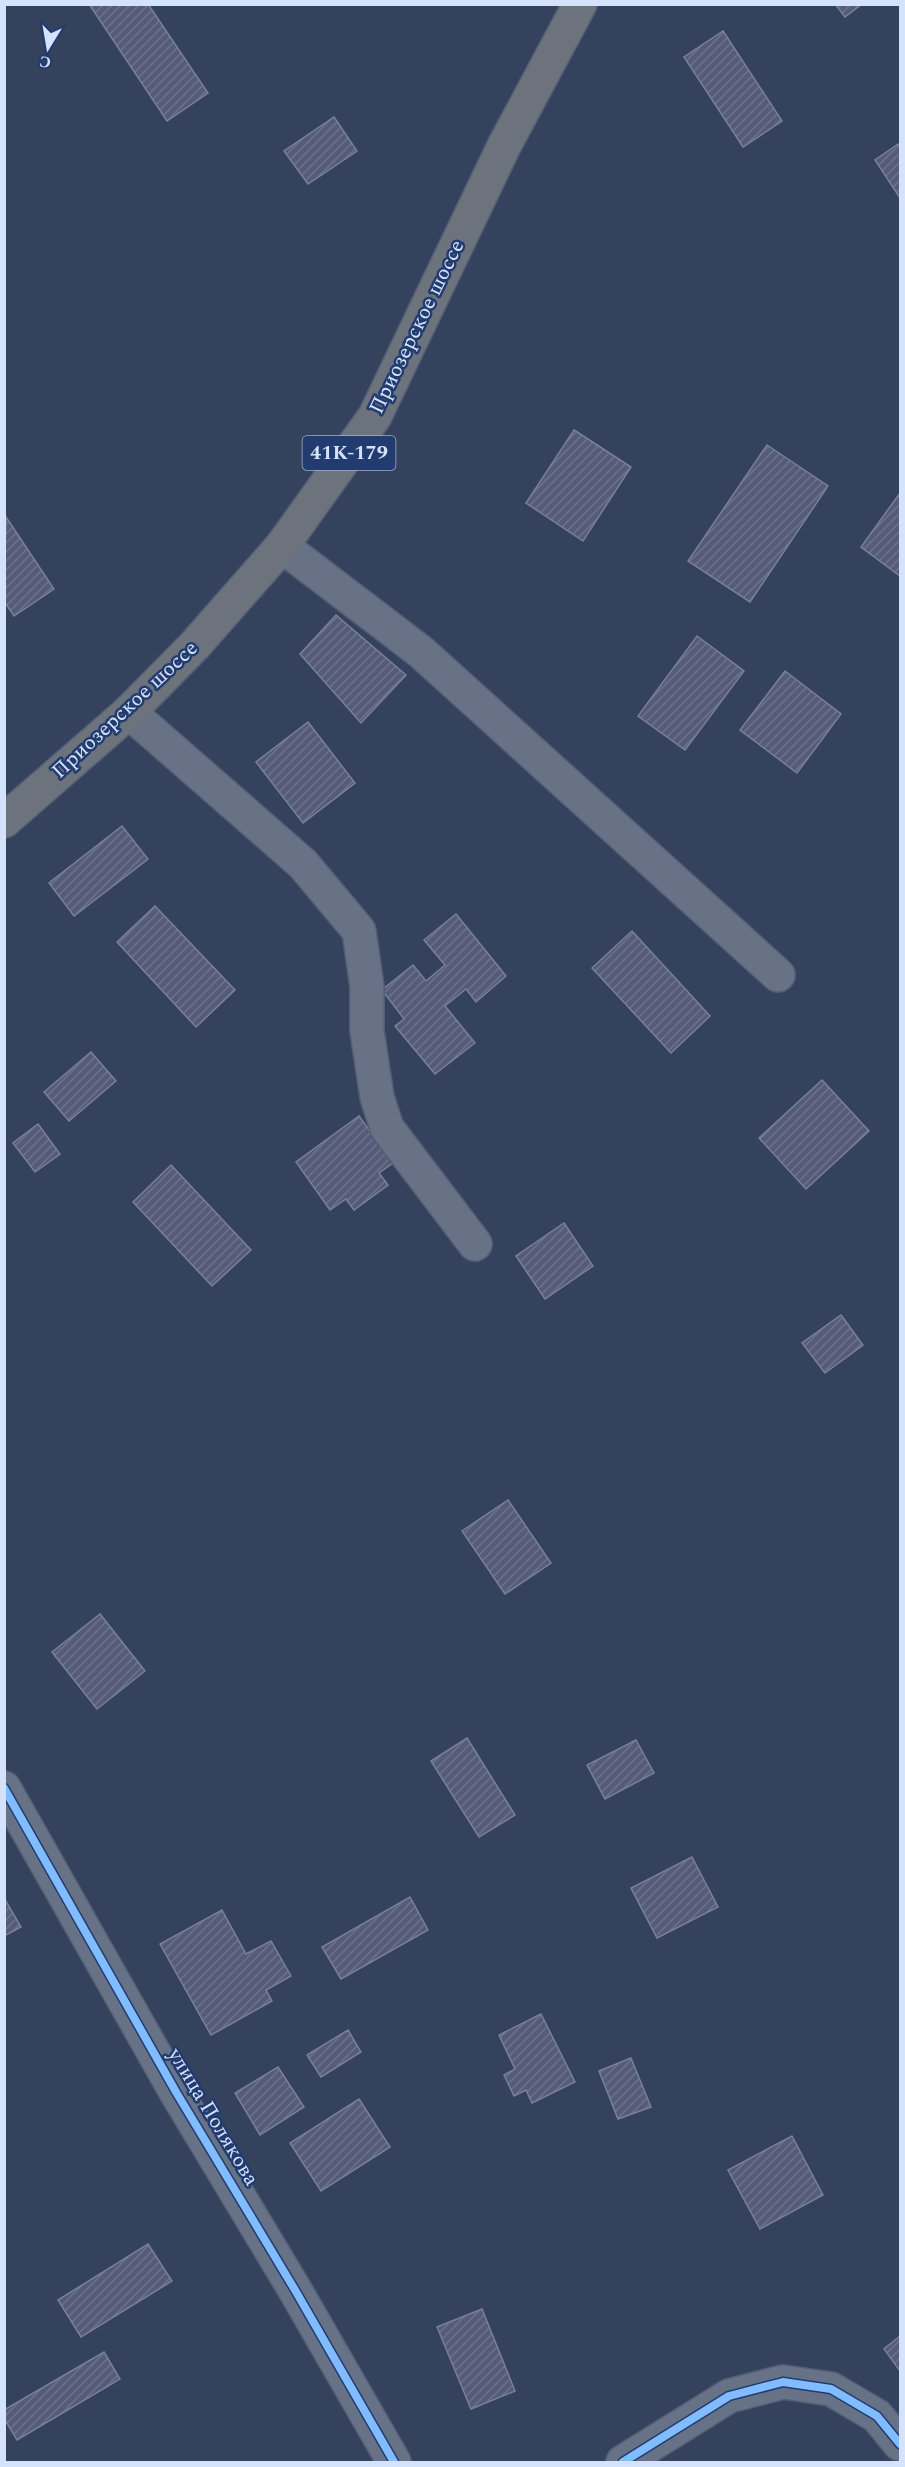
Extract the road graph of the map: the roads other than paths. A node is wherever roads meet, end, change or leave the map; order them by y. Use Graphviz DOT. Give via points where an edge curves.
graph roads {
  1 [pos="580,4"];
  2 [pos="282,546"];
  3 [pos="129,712"];
  4 [pos="7,810"];
  5 [pos="778,975"];
  6 [pos="475,1244"];
  7 [pos="4,1788"];
  8 [pos="900,2444"];
  9 [pos="394,2463"];
  10 [pos="623,2463"];
  1 -- 2 [label="main road, Приозерское шоссе / 41К-179" via="504,146 375,416"];
  2 -- 3 [label="main road, Приозерское шоссе / 41К-179" via="195,645"];
  2 -- 5 [label="street" via="421,652"];
  3 -- 4 [label="main road, Приозерское шоссе / 41К-179"];
  3 -- 6 [label="street" via="303,864 359,931 367,1031 377,1097 387,1128"];
  7 -- 9 [label="street, улица Полякова" via="176,2092"];
  8 -- 10 [label="street" via="877,2416 831,2389 783,2382 729,2396"];
}
